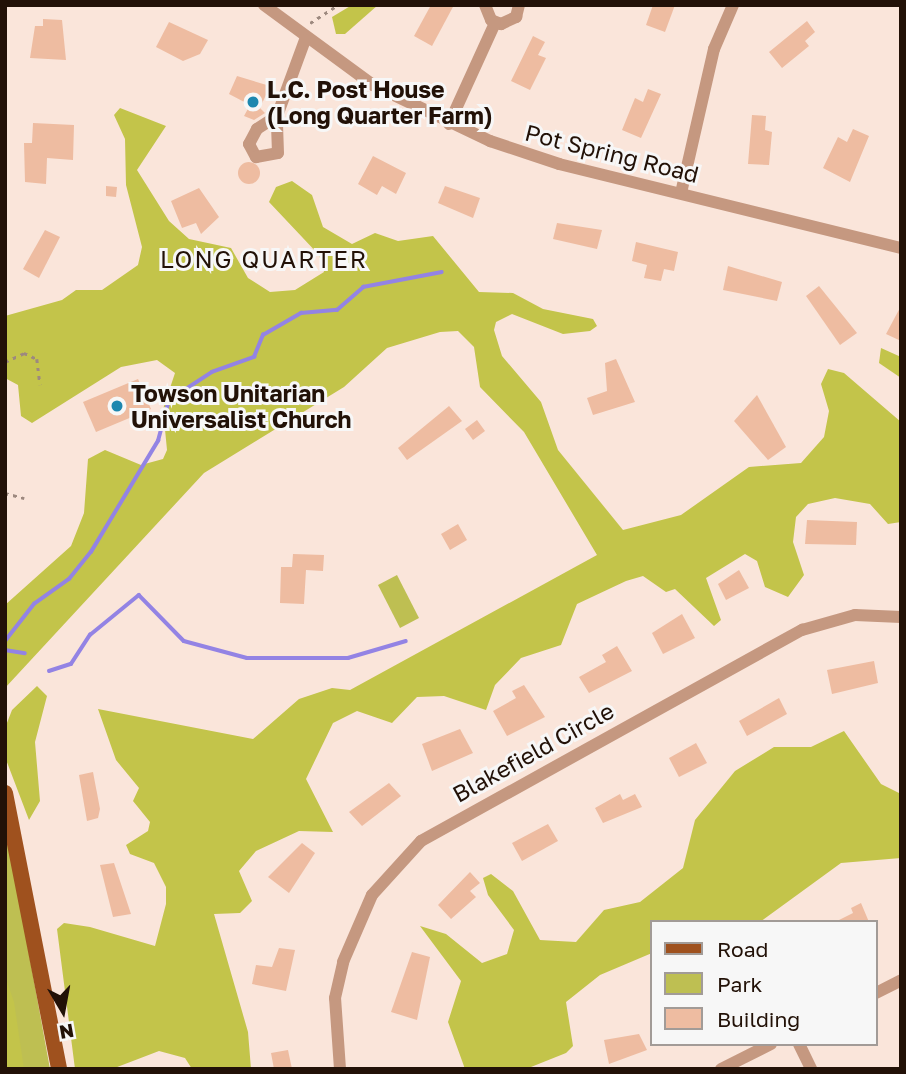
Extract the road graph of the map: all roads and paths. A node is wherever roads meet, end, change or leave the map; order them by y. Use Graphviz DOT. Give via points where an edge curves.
graph roads {
  1 [pos="264,5"];
  2 [pos="338,5"];
  3 [pos="485,5"];
  4 [pos="519,5"];
  5 [pos="733,5"];
  6 [pos="495,23"];
  7 [pos="301,36"];
  8 [pos="277,116"];
  9 [pos="449,124"];
  10 [pos="681,193"];
  11 [pos="901,248"];
  12 [pos="5,362"];
  13 [pos="40,385"];
  14 [pos="5,493"];
  15 [pos="24,498"];
  16 [pos="901,617"];
  17 [pos="5,793"];
  18 [pos="901,981"];
  19 [pos="878,992"];
  20 [pos="767,1046"];
  21 [pos="800,1046"];
  22 [pos="59,1069"];
  23 [pos="340,1069"];
  24 [pos="721,1069"];
  25 [pos="811,1069"];
  1 -- 7 [label="street, Pot Spring Road"];
  2 -- 7 [label="path"];
  3 -- 6 [label="street"];
  4 -- 6 [label="street" via="512,21"];
  5 -- 10 [label="street" via="714,49"];
  6 -- 9 [label="street"];
  7 -- 8 [label="street"];
  7 -- 9 [label="street, Pot Spring Road"];
  9 -- 10 [label="street, Pot Spring Road" via="559,164"];
  10 -- 11 [label="street, Pot Spring Road"];
  12 -- 13 [label="path" via="24,353 37,359"];
  14 -- 15 [label="path"];
  16 -- 23 [label="street, Blakefield Circle" via="855,615 802,630 421,841 372,895 342,962 335,998"];
  17 -- 22 [label="main road"];
  18 -- 19 [label="street"];
  20 -- 24 [label="street"];
  21 -- 25 [label="street"];
}
